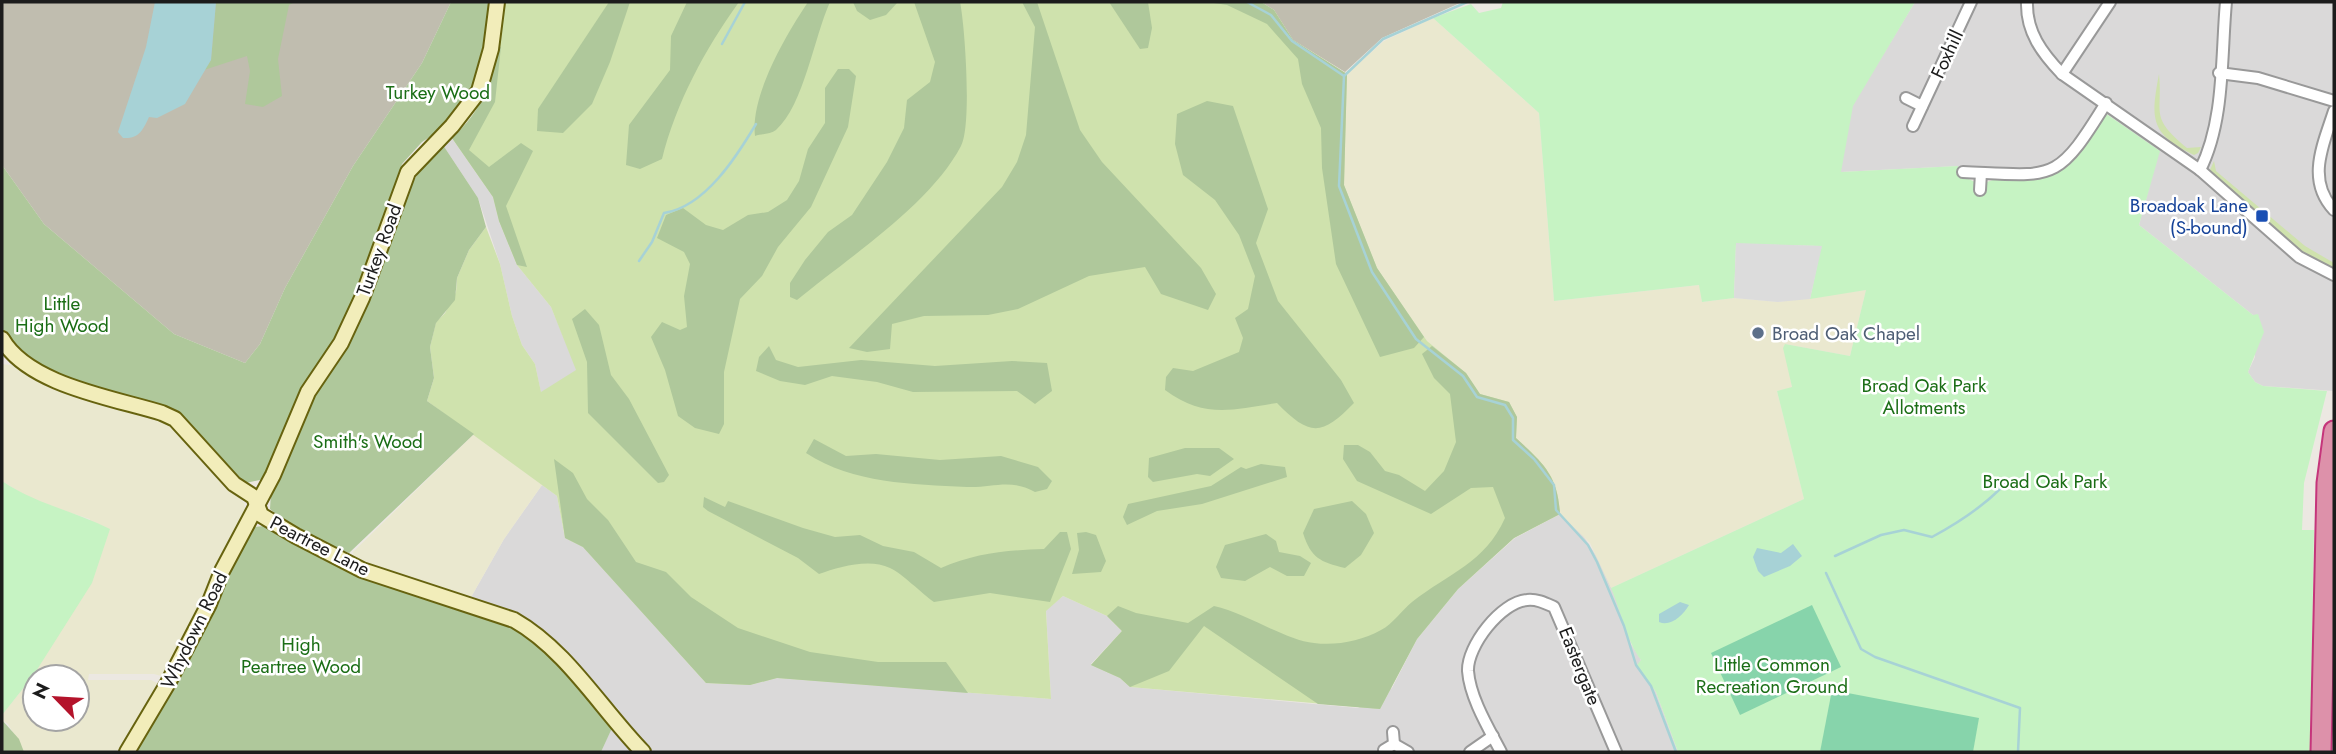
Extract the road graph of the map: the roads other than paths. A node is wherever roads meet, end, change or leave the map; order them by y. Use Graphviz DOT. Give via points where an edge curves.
graph roads {
  1 [pos="497,2"];
  2 [pos="1971,2"];
  3 [pos="2027,2"];
  4 [pos="2110,2"];
  5 [pos="2227,2"];
  6 [pos="2219,73"];
  7 [pos="2062,74"];
  8 [pos="1906,98"];
  9 [pos="2334,101"];
  10 [pos="2106,103"];
  11 [pos="1922,106"];
  12 [pos="2334,111"];
  13 [pos="1913,126"];
  14 [pos="2200,170"];
  15 [pos="1963,172"];
  16 [pos="1981,173"];
  17 [pos="1980,190"];
  18 [pos="2334,210"];
  19 [pos="2334,275"];
  20 [pos="2,339"];
  21 [pos="2334,431"];
  22 [pos="257,505"];
  23 [pos="1394,732"];
  24 [pos="1493,736"];
  25 [pos="127,752"];
  26 [pos="643,752"];
  27 [pos="1408,752"];
  28 [pos="1470,752"];
  29 [pos="1501,752"];
  30 [pos="1616,752"];
  31 [pos="2321,752"];
  1 -- 22 [label="street, Turkey Road" via="480,91 408,172 362,298 341,343 308,392"];
  2 -- 11 [label="street, Foxhill"];
  3 -- 7 [label="street" via="2031,31"];
  4 -- 7 [label="street"];
  5 -- 6 [label="street"];
  6 -- 9 [label="street" via="2258,78"];
  6 -- 14 [label="street" via="2213,138"];
  7 -- 10 [label="street"];
  8 -- 11 [label="street"];
  10 -- 14 [label="street"];
  10 -- 16 [label="street" via="2079,147 2053,170 2030,175"];
  11 -- 13 [label="street, Foxhill"];
  12 -- 18 [label="street" via="2317,168 2319,185"];
  14 -- 19 [label="street" via="2299,257"];
  15 -- 16 [label="street"];
  16 -- 17 [label="street"];
  20 -- 22 [label="street, Peartree Lane" via="10,354 48,378 175,419"];
  21 -- 31 [label="highway" via="2327,483"];
  22 -- 25 [label="street, Whydown Road" via="169,683"];
  22 -- 26 [label="street, Peartree Lane" via="261,515 362,570 526,627 565,663"];
  23 -- 27 [label="street" via="1389,747"];
  24 -- 28 [label="street"];
  24 -- 29 [label="street, Eastergate"];
  24 -- 30 [label="street, Eastergate" via="1469,681 1469,657 1481,633 1512,605 1541,601 1554,607 1561,619"];
}
